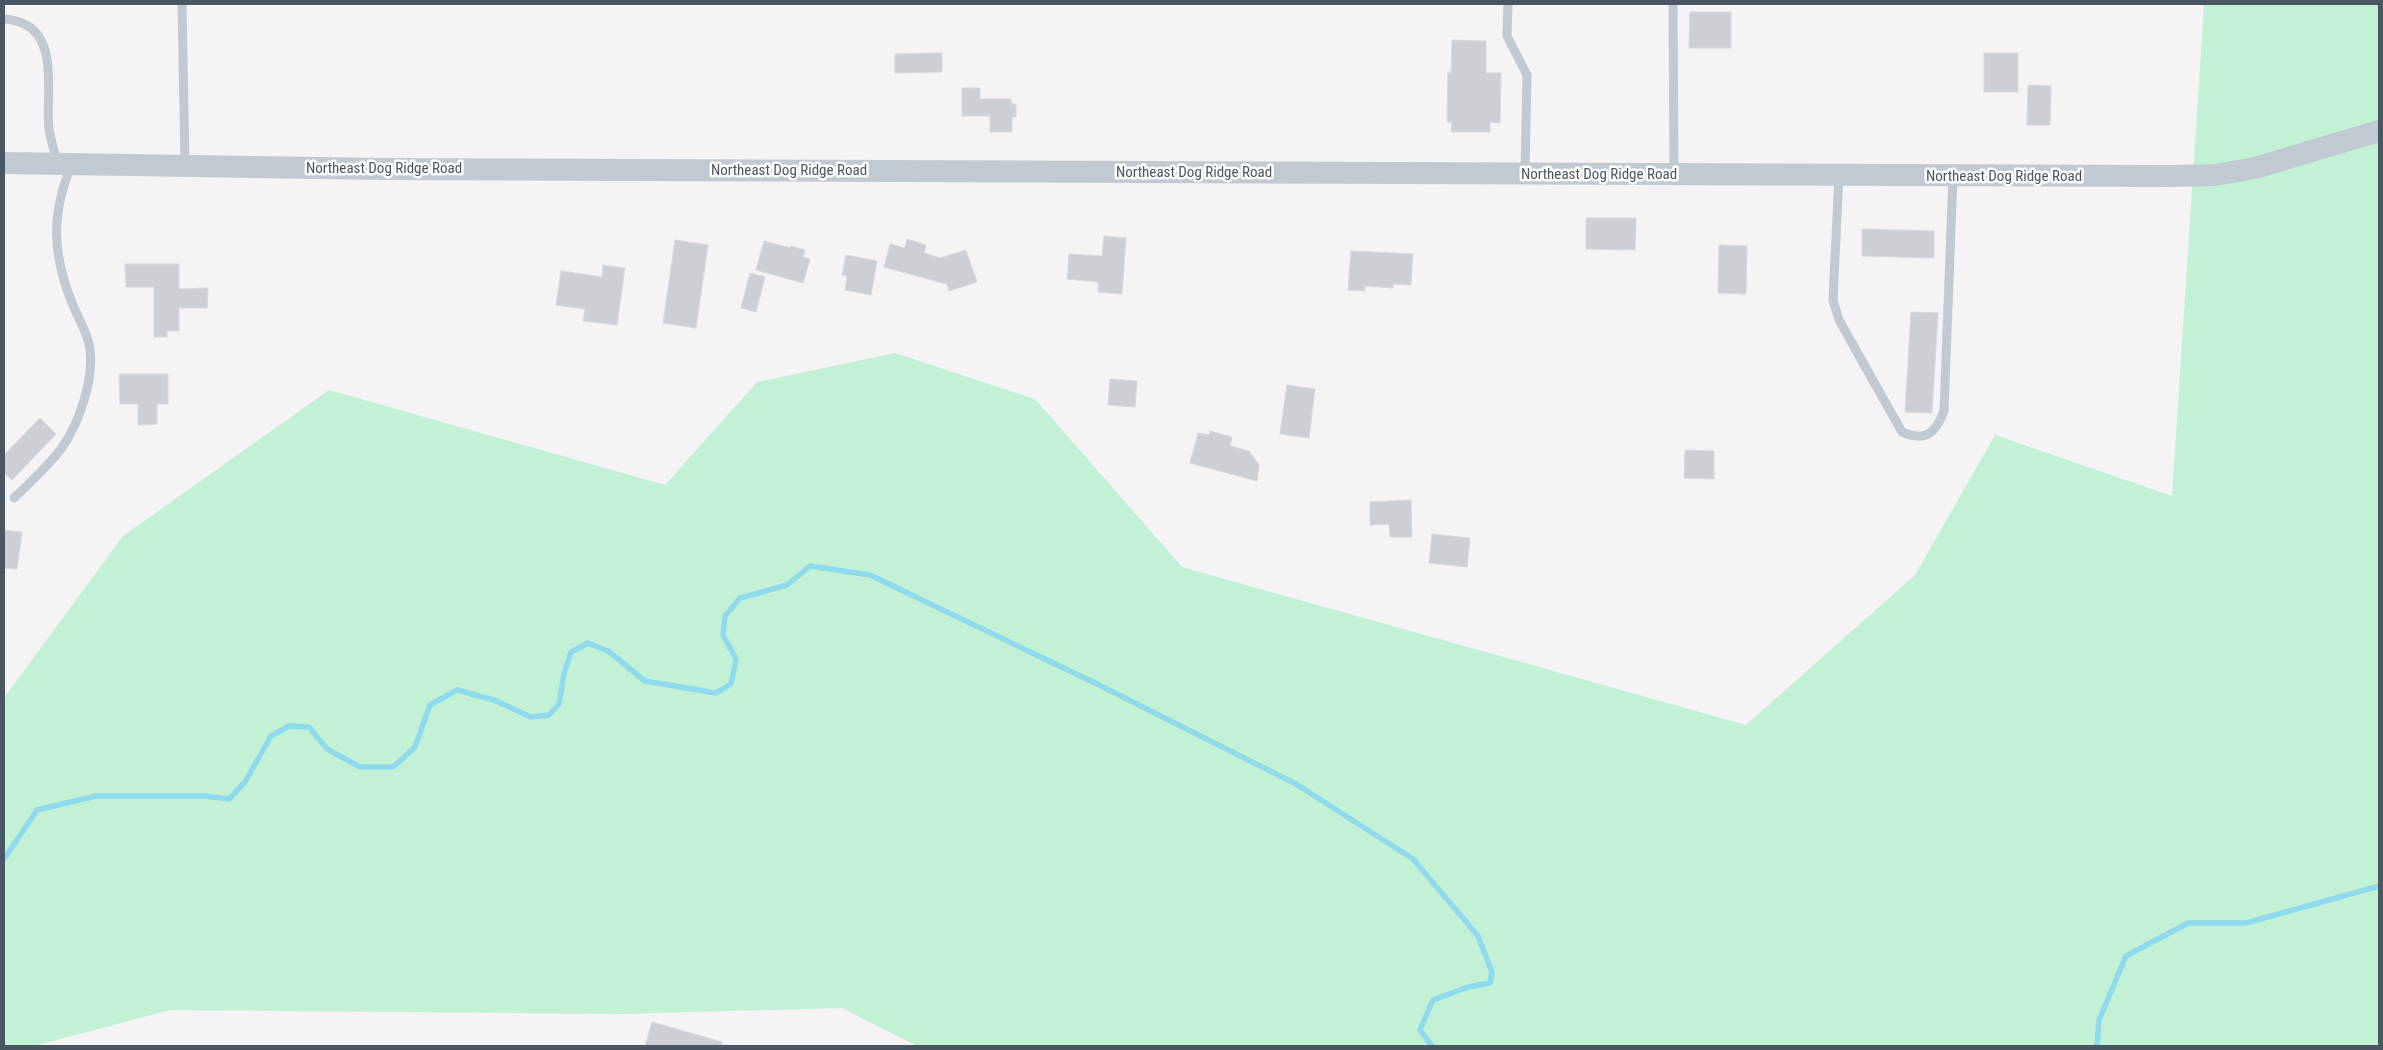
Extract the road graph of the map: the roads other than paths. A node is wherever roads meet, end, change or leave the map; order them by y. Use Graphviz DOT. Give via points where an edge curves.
graph roads {
  1 [pos="182,4"];
  2 [pos="1508,4"];
  3 [pos="1673,4"];
  4 [pos="4,20"];
  5 [pos="2379,132"];
  6 [pos="4,162"];
  7 [pos="65,164"];
  8 [pos="185,166"];
  9 [pos="1525,174"];
  10 [pos="1674,175"];
  11 [pos="1839,175"];
  12 [pos="1953,176"];
  13 [pos="14,498"];
  1 -- 8 [label="lane"];
  2 -- 9 [label="lane" via="1507,36 1527,75"];
  3 -- 10 [label="lane"];
  4 -- 7 [label="lane" via="10,19 30,27 40,40 47,58 49,128"];
  5 -- 12 [label="street, Northeast Dog Ridge Road" via="2255,168 2215,175"];
  6 -- 7 [label="street, Northeast Dog Ridge Road"];
  7 -- 8 [label="street, Northeast Dog Ridge Road"];
  7 -- 13 [label="lane" via="56,233 60,268 90,348 88,383 82,408 62,448"];
  8 -- 9 [label="street, Northeast Dog Ridge Road"];
  9 -- 10 [label="street, Northeast Dog Ridge Road"];
  10 -- 11 [label="street, Northeast Dog Ridge Road"];
  11 -- 12 [label="street, Northeast Dog Ridge Road"];
  11 -- 12 [label="lane" via="1833,300 1839,320 1902,432 1914,437 1930,435 1944,411"];
}
